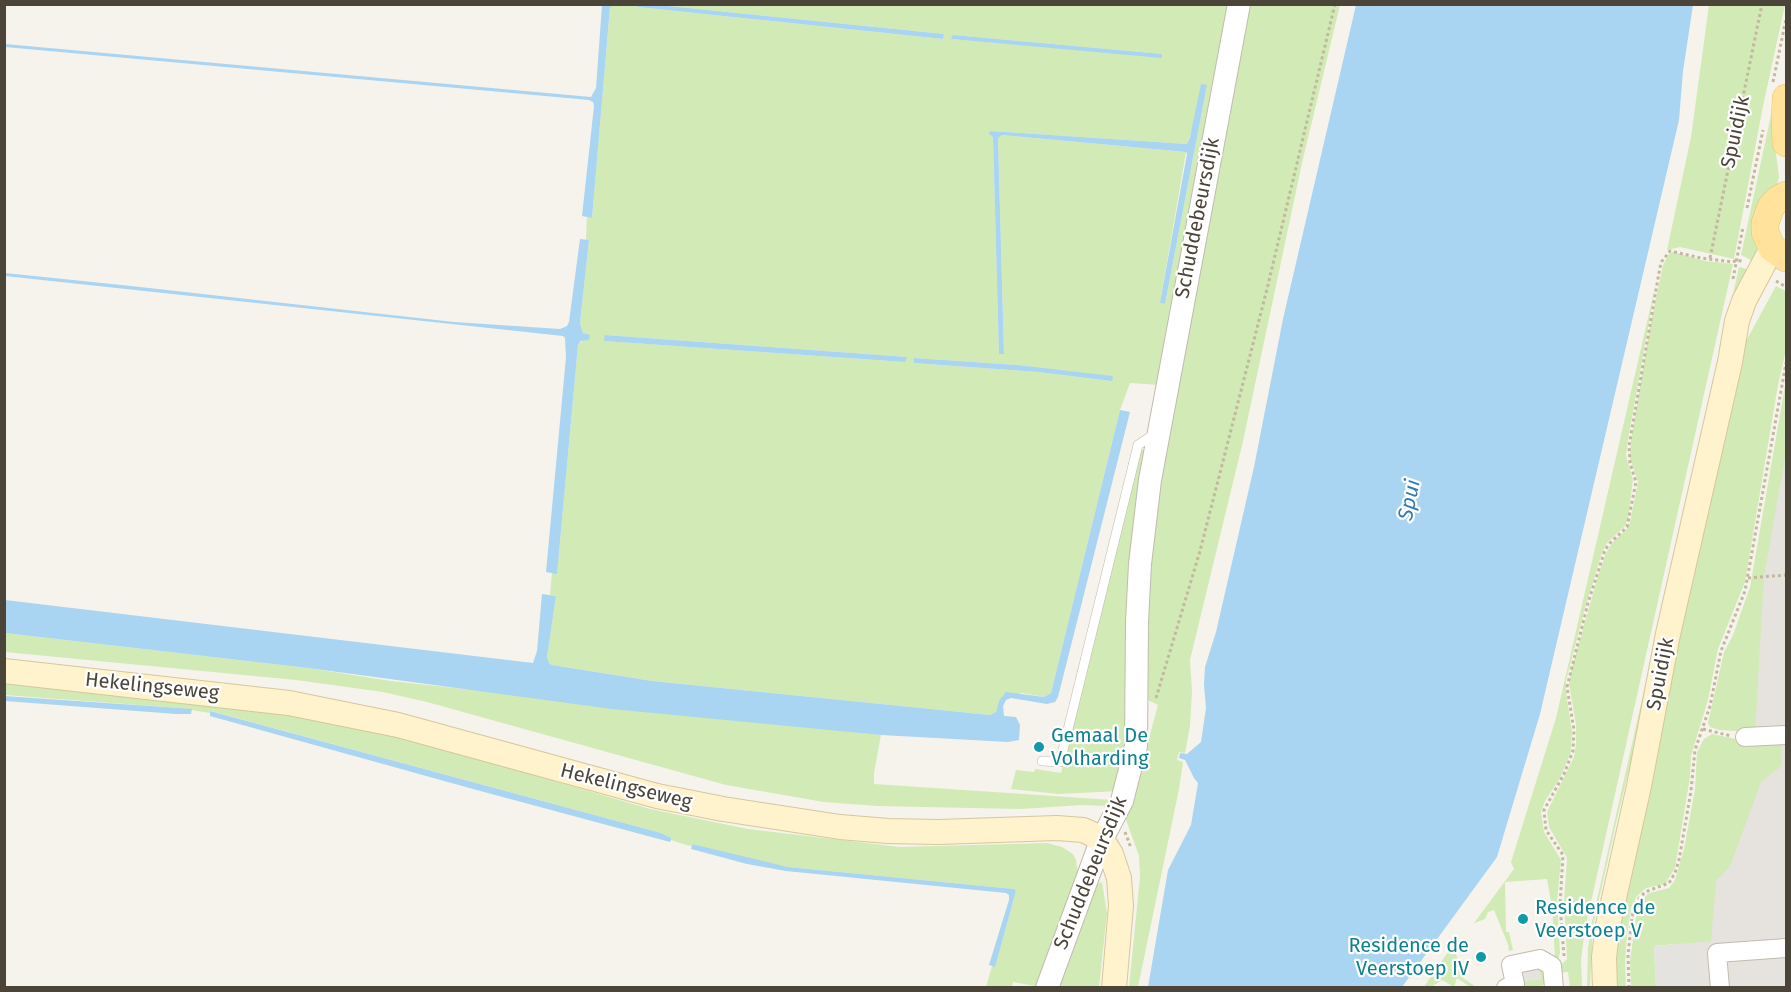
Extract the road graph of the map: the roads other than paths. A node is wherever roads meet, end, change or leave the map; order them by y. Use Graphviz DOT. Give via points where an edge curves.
graph roads {
  1 [pos="1239,4"];
  2 [pos="1779,93"];
  3 [pos="1786,143"];
  4 [pos="1786,195"];
  5 [pos="1782,256"];
  6 [pos="1157,432"];
  7 [pos="4,671"];
  8 [pos="1786,735"];
  9 [pos="1745,737"];
  10 [pos="1042,761"];
  11 [pos="1101,841"];
  12 [pos="1786,948"];
  13 [pos="1047,987"];
  14 [pos="1114,987"];
  15 [pos="1506,987"];
  16 [pos="1554,987"];
  17 [pos="1605,987"];
  18 [pos="1720,987"];
  1 -- 6 [label="street, Schuddebeursdijk"];
  2 -- 3 [label="main road"];
  4 -- 5 [label="main road" via="1767,214 1765,232"];
  5 -- 17 [label="main road, Spuidijk" via="1737,321 1608,925"];
  6 -- 10 [label="lane" via="1138,446 1060,762"];
  6 -- 11 [label="street, Schuddebeursdijk" via="1140,564 1136,746 1122,801"];
  7 -- 11 [label="main road, Hekelingseweg" via="189,690 320,709 398,725 657,796 723,809 888,831 1070,828 1083,830"];
  8 -- 9 [label="street"];
  11 -- 13 [label="street, Schuddebeursdijk"];
  11 -- 14 [label="main road" via="1111,854 1121,890"];
  12 -- 18 [label="street" via="1717,953"];
  15 -- 16 [label="street" via="1515,984 1511,965 1540,959 1552,966"];
}
